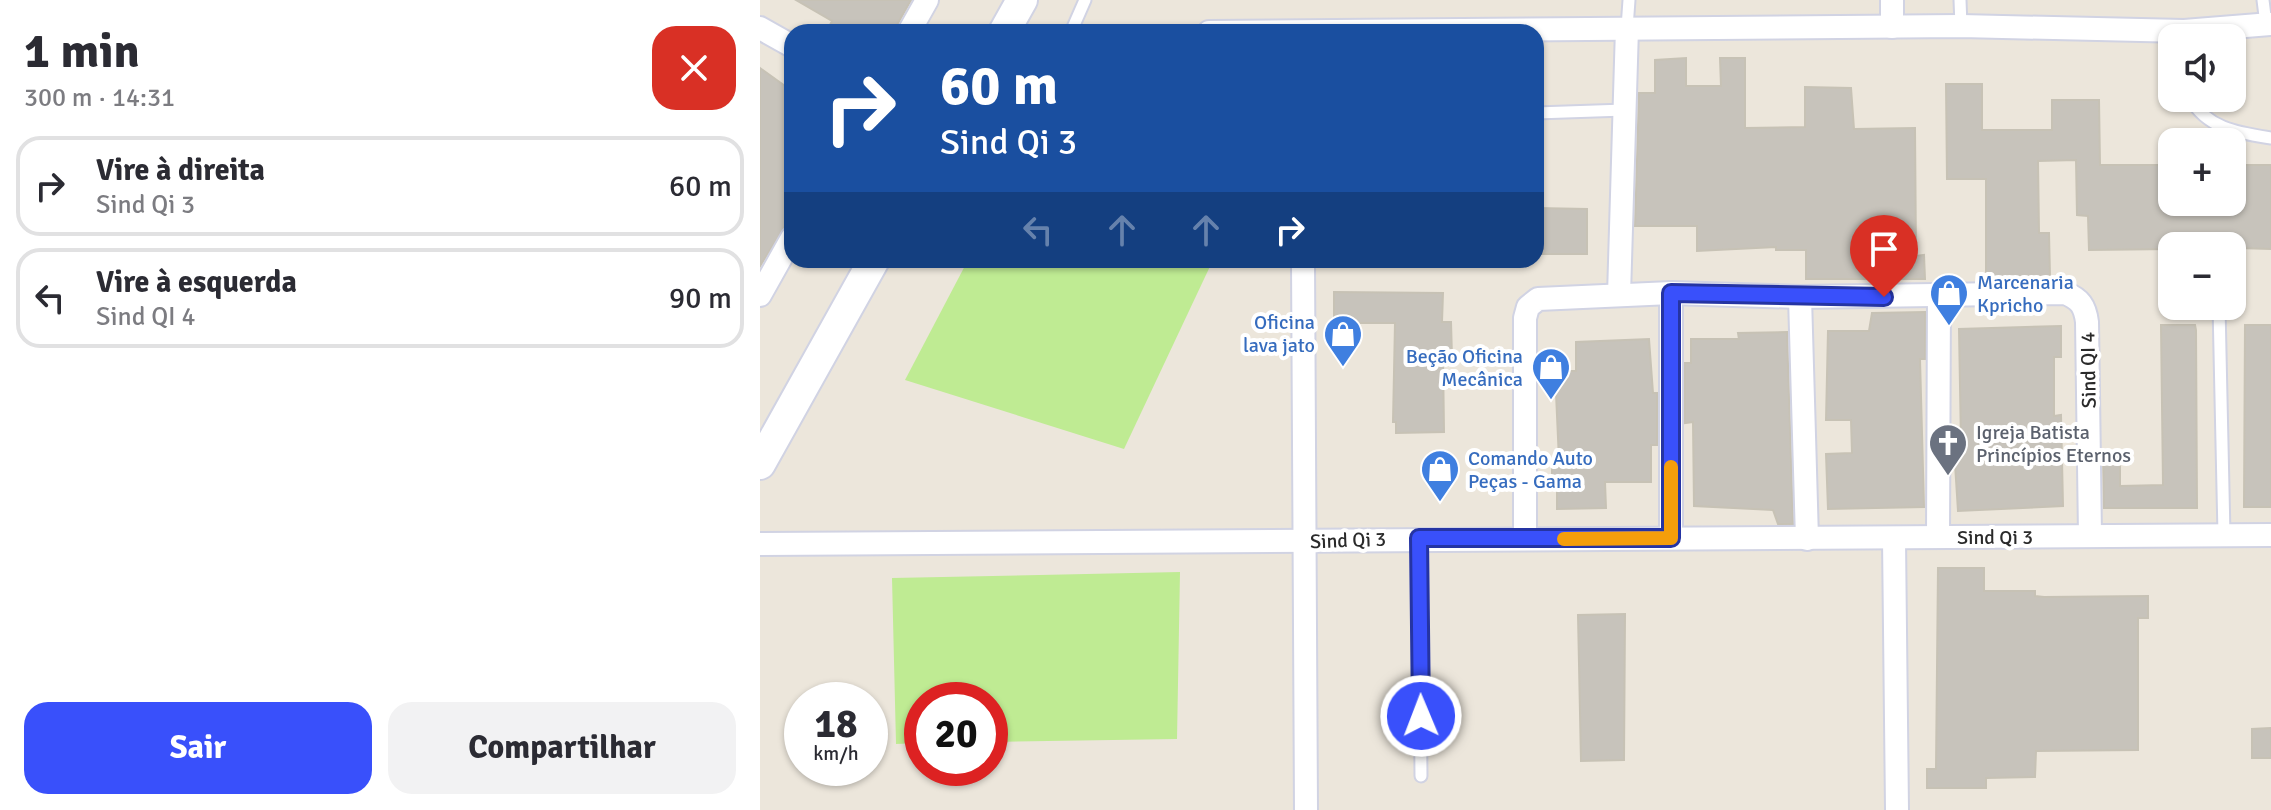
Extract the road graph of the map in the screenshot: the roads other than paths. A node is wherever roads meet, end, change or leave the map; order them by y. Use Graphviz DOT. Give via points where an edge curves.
graph roads {
  1 [pos="927,0"];
  2 [pos="1022,0"];
  3 [pos="1085,0"];
  4 [pos="1629,0"];
  5 [pos="1892,0"];
  6 [pos="1960,0"];
  7 [pos="2263,0"];
  8 [pos="914,24"];
  9 [pos="1008,24"];
  10 [pos="1074,24"];
  11 [pos="2268,24"];
  12 [pos="1961,26"];
  13 [pos="1892,27"];
  14 [pos="2246,27"];
  15 [pos="760,28"];
  16 [pos="1627,28"];
  17 [pos="1544,29"];
  18 [pos="2158,33"];
  19 [pos="784,42"];
  20 [pos="1625,110"];
  21 [pos="2198,112"];
  22 [pos="1544,113"];
  23 [pos="2271,138"];
  24 [pos="784,247"];
  25 [pos="767,266"];
  26 [pos="870,268"];
  27 [pos="1303,268"];
  28 [pos="1671,293"];
  29 [pos="760,295"];
  30 [pos="1619,295"];
  31 [pos="1939,296"];
  32 [pos="1800,297"];
  33 [pos="2219,320"];
  34 [pos="760,464"];
  35 [pos="2224,535"];
  36 [pos="2271,535"];
  37 [pos="2090,536"];
  38 [pos="1938,537"];
  39 [pos="1419,538"];
  40 [pos="1671,538"];
  41 [pos="1525,539"];
  42 [pos="1807,539"];
  43 [pos="1894,539"];
  44 [pos="1304,542"];
  45 [pos="760,544"];
  46 [pos="1421,776"];
  47 [pos="1306,810"];
  48 [pos="1897,810"];
  1 -- 8 [label="street"];
  2 -- 9 [label="main road"];
  3 -- 10 [label="lane"];
  4 -- 16 [label="lane"];
  5 -- 13 [label="street"];
  6 -- 12 [label="lane"];
  7 -- 11 [label="lane"];
  11 -- 14 [label="street"];
  12 -- 13 [label="street"];
  12 -- 18 [label="street"];
  13 -- 16 [label="street"];
  15 -- 19 [label="street"];
  16 -- 17 [label="street"];
  16 -- 20 [label="street"];
  20 -- 22 [label="lane"];
  20 -- 30 [label="street"];
  21 -- 23 [label="lane" via="2230,131"];
  24 -- 25 [label="street"];
  25 -- 29 [label="street"];
  26 -- 34 [label="main road"];
  27 -- 44 [label="street"];
  28 -- 30 [label="street, Sind QI 4"];
  28 -- 32 [label="street, Sind QI 4"];
  28 -- 40 [label="street"];
  30 -- 41 [label="street, Sind QI 4" via="1538,299 1528,307"];
  31 -- 32 [label="street, Sind QI 4"];
  31 -- 37 [label="street, Sind QI 4" via="2065,293 2083,305"];
  31 -- 38 [label="street"];
  32 -- 42 [label="street"];
  33 -- 35 [label="lane"];
  35 -- 36 [label="street, Sind Qi 3"];
  35 -- 37 [label="street, Sind Qi 3"];
  37 -- 38 [label="street, Sind Qi 3"];
  38 -- 43 [label="street, Sind Qi 3"];
  39 -- 41 [label="street, Sind Qi 3"];
  39 -- 44 [label="street, Sind Qi 3"];
  39 -- 46 [label="lane"];
  40 -- 41 [label="street, Sind Qi 3"];
  40 -- 42 [label="street, Sind Qi 3"];
  42 -- 43 [label="street, Sind Qi 3"];
  43 -- 48 [label="street"];
  44 -- 45 [label="street, Sind Qi 3"];
  44 -- 47 [label="street"];
}
